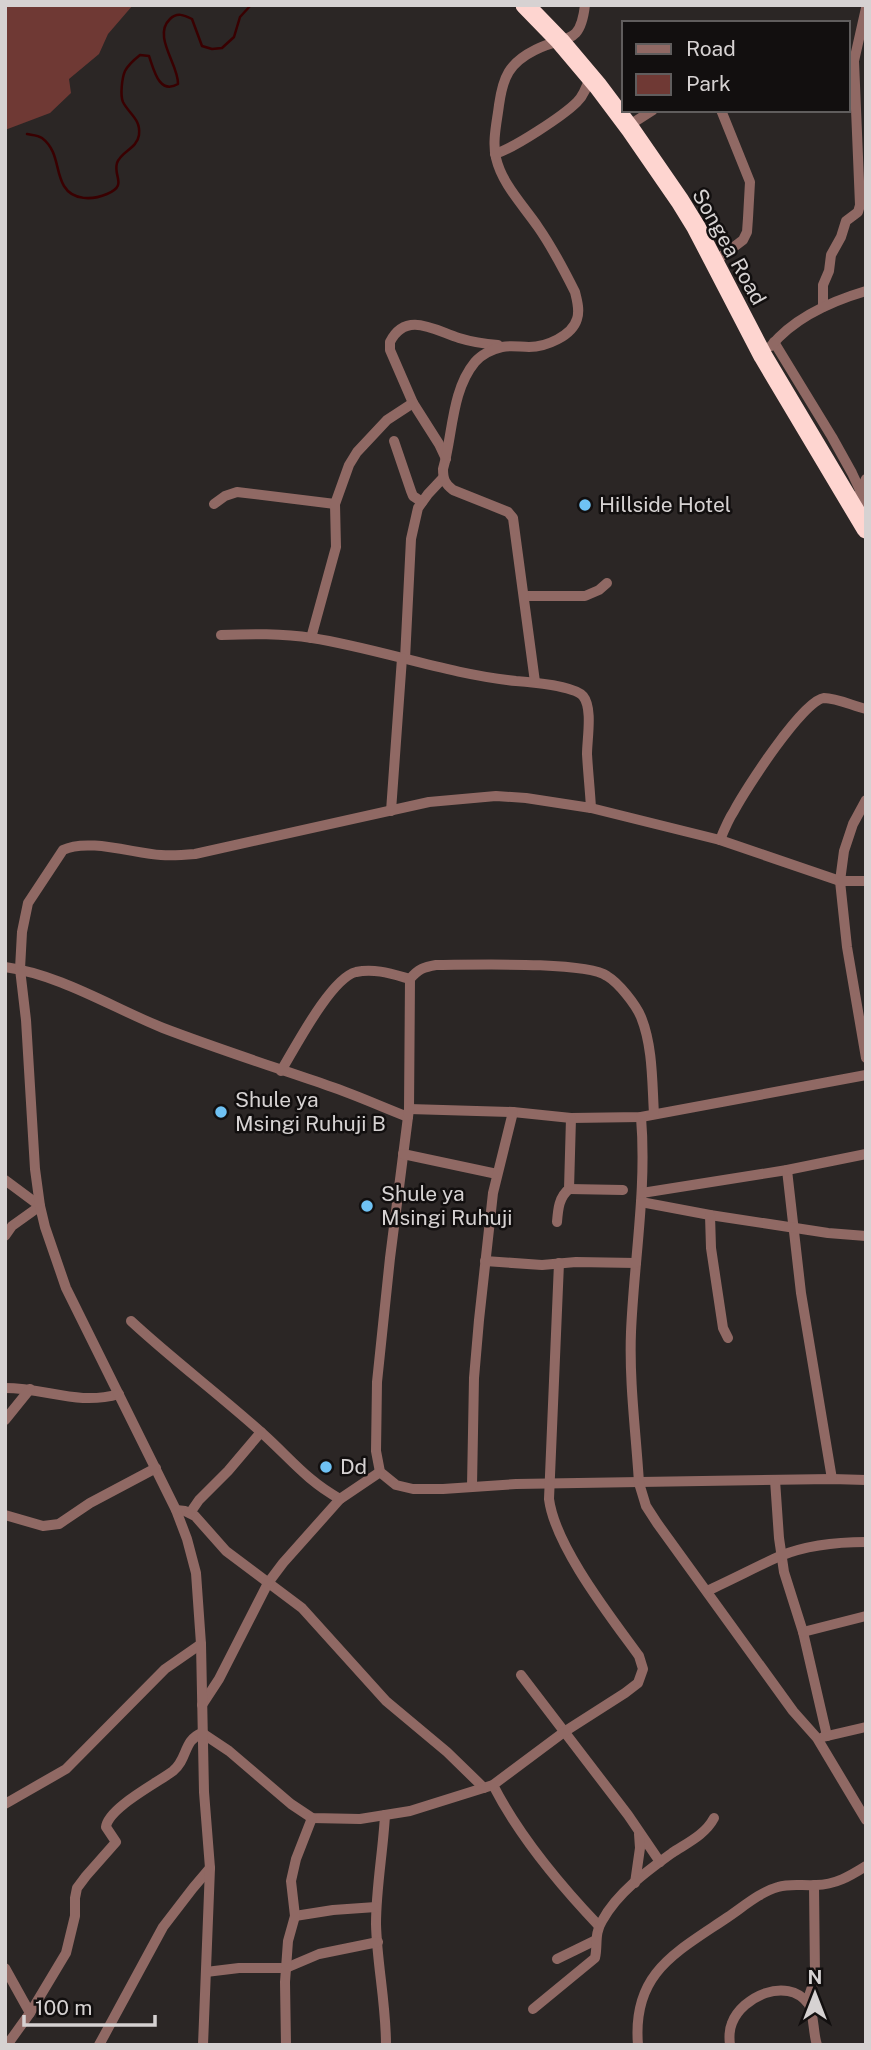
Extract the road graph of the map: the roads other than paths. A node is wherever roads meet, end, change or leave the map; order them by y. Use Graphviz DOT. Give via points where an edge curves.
graph roads {
  1 [pos="525,5"];
  2 [pos="585,5"];
  3 [pos="866,8"];
  4 [pos="560,41"];
  5 [pos="590,78"];
  6 [pos="650,112"];
  7 [pos="722,112"];
  8 [pos="628,125"];
  9 [pos="495,154"];
  10 [pos="862,167"];
  11 [pos="714,262"];
  12 [pos="866,291"];
  13 [pos="823,307"];
  14 [pos="505,346"];
  15 [pos="769,349"];
  16 [pos="413,403"];
  17 [pos="394,441"];
  18 [pos="446,460"];
  19 [pos="443,478"];
  20 [pos="866,478"];
  21 [pos="859,501"];
  22 [pos="422,502"];
  23 [pos="335,503"];
  24 [pos="214,504"];
  25 [pos="866,529"];
  26 [pos="607,583"];
  27 [pos="524,596"];
  28 [pos="221,635"];
  29 [pos="311,638"];
  30 [pos="404,659"];
  31 [pos="535,682"];
  32 [pos="866,709"];
  33 [pos="866,800"];
  34 [pos="591,808"];
  35 [pos="391,811"];
  36 [pos="720,840"];
  37 [pos="840,881"];
  38 [pos="866,881"];
  39 [pos="5,967"];
  40 [pos="20,969"];
  41 [pos="410,979"];
  42 [pos="866,1058"];
  43 [pos="281,1071"];
  44 [pos="866,1075"];
  45 [pos="513,1112"];
  46 [pos="409,1113"];
  47 [pos="653,1114"];
  48 [pos="641,1117"];
  49 [pos="571,1118"];
  50 [pos="403,1154"];
  51 [pos="866,1154"];
  52 [pos="787,1170"];
  53 [pos="497,1174"];
  54 [pos="5,1180"];
  55 [pos="569,1189"];
  56 [pos="623,1190"];
  57 [pos="642,1197"];
  58 [pos="40,1206"];
  59 [pos="710,1215"];
  60 [pos="557,1222"];
  61 [pos="794,1228"];
  62 [pos="5,1236"];
  63 [pos="866,1236"];
  64 [pos="485,1261"];
  65 [pos="559,1263"];
  66 [pos="636,1263"];
  67 [pos="131,1321"];
  68 [pos="728,1338"];
  69 [pos="5,1388"];
  70 [pos="30,1390"];
  71 [pos="119,1394"];
  72 [pos="5,1420"];
  73 [pos="261,1432"];
  74 [pos="156,1468"];
  75 [pos="380,1472"];
  76 [pos="832,1479"];
  77 [pos="775,1480"];
  78 [pos="866,1480"];
  79 [pos="639,1483"];
  80 [pos="550,1485"];
  81 [pos="472,1486"];
  82 [pos="340,1499"];
  83 [pos="176,1510"];
  84 [pos="190,1513"];
  85 [pos="5,1515"];
  86 [pos="866,1542"];
  87 [pos="781,1556"];
  88 [pos="268,1583"];
  89 [pos="707,1591"];
  90 [pos="866,1616"];
  91 [pos="803,1632"];
  92 [pos="201,1644"];
  93 [pos="521,1675"];
  94 [pos="202,1705"];
  95 [pos="866,1727"];
  96 [pos="564,1732"];
  97 [pos="202,1733"];
  98 [pos="822,1737"];
  99 [pos="488,1787"];
  100 [pos="5,1804"];
  101 [pos="385,1815"];
  102 [pos="312,1818"];
  103 [pos="714,1818"];
  104 [pos="866,1820"];
  105 [pos="638,1829"];
  106 [pos="660,1862"];
  107 [pos="866,1866"];
  108 [pos="211,1868"];
  109 [pos="635,1883"];
  110 [pos="814,1885"];
  111 [pos="376,1907"];
  112 [pos="295,1916"];
  113 [pos="599,1926"];
  114 [pos="596,1940"];
  115 [pos="378,1942"];
  116 [pos="557,1958"];
  117 [pos="5,1968"];
  118 [pos="286,1968"];
  119 [pos="206,1972"];
  120 [pos="807,2002"];
  121 [pos="533,2009"];
  122 [pos="30,2012"];
  123 [pos="7,2045"];
  124 [pos="99,2045"];
  125 [pos="203,2045"];
  126 [pos="286,2045"];
  127 [pos="386,2045"];
  128 [pos="638,2045"];
  129 [pos="730,2045"];
  130 [pos="817,2045"];
  1 -- 4 [label="highway, Songea Road"];
  2 -- 4 [label="street" via="579,32"];
  3 -- 10 [label="street" via="855,61"];
  4 -- 5 [label="highway, Songea Road"];
  4 -- 9 [label="street" via="522,57 508,72 502,84"];
  5 -- 8 [label="highway, Songea Road"];
  5 -- 9 [label="street" via="570,108"];
  6 -- 8 [label="street"];
  7 -- 11 [label="street" via="750,182 747,232"];
  8 -- 11 [label="highway, Songea Road"];
  9 -- 14 [label="street" via="511,191 548,242 578,302 574,325 554,342"];
  10 -- 13 [label="street" via="859,209 846,221 831,255"];
  11 -- 15 [label="highway, Songea Road"];
  12 -- 13 [label="street"];
  13 -- 15 [label="street"];
  14 -- 16 [label="street" via="457,337 429,326 400,330 390,342 390,351"];
  14 -- 18 [label="street" via="476,361 465,378"];
  15 -- 21 [label="highway, Songea Road" via="799,418"];
  16 -- 18 [label="street"];
  16 -- 23 [label="street" via="387,420 357,452"];
  17 -- 22 [label="street" via="413,496"];
  18 -- 19 [label="street"];
  19 -- 22 [label="street"];
  19 -- 27 [label="street" via="453,490 513,518"];
  20 -- 21 [label="street"];
  21 -- 25 [label="highway, Songea Road"];
  22 -- 30 [label="street" via="411,540"];
  23 -- 24 [label="street" via="237,492"];
  23 -- 29 [label="street" via="335,547"];
  26 -- 27 [label="street" via="585,596"];
  27 -- 31 [label="street"];
  28 -- 29 [label="street"];
  29 -- 30 [label="street"];
  30 -- 31 [label="street" via="463,674"];
  30 -- 35 [label="street"];
  31 -- 34 [label="street" via="584,697 589,718"];
  32 -- 36 [label="street" via="822,698 812,704 754,776"];
  33 -- 37 [label="street" via="844,851"];
  34 -- 35 [label="street" via="496,796 429,802"];
  34 -- 36 [label="street"];
  35 -- 40 [label="street" via="194,854 165,856 72,845 63,850 28,903"];
  36 -- 37 [label="street"];
  37 -- 38 [label="street"];
  37 -- 42 [label="street"];
  39 -- 40 [label="street"];
  40 -- 43 [label="street" via="58,980 161,1027"];
  40 -- 58 [label="street"];
  41 -- 43 [label="street" via="382,971 354,972 342,979"];
  41 -- 46 [label="street"];
  41 -- 47 [label="street" via="417,970 436,965 572,968 608,976 641,1017 649,1052"];
  43 -- 46 [label="street"];
  44 -- 47 [label="street"];
  45 -- 46 [label="street"];
  45 -- 49 [label="street"];
  45 -- 53 [label="street"];
  46 -- 50 [label="street"];
  47 -- 48 [label="street"];
  48 -- 49 [label="street"];
  48 -- 57 [label="street"];
  49 -- 55 [label="street"];
  50 -- 53 [label="street"];
  50 -- 75 [label="street" via="377,1382"];
  51 -- 52 [label="street"];
  52 -- 57 [label="street"];
  52 -- 61 [label="street"];
  53 -- 64 [label="street"];
  54 -- 58 [label="street"];
  55 -- 56 [label="street"];
  55 -- 60 [label="street" via="560,1200"];
  57 -- 59 [label="street"];
  57 -- 66 [label="street"];
  58 -- 62 [label="street"];
  58 -- 71 [label="street" via="66,1288"];
  59 -- 61 [label="street"];
  59 -- 68 [label="street" via="711,1248"];
  61 -- 63 [label="street"];
  61 -- 76 [label="street"];
  64 -- 65 [label="street"];
  64 -- 81 [label="street" via="474,1378"];
  65 -- 66 [label="street"];
  65 -- 80 [label="street"];
  66 -- 79 [label="street" via="631,1360"];
  67 -- 73 [label="street"];
  69 -- 70 [label="street"];
  70 -- 71 [label="street" via="91,1399"];
  70 -- 72 [label="street"];
  71 -- 74 [label="street"];
  73 -- 82 [label="street" via="310,1480"];
  73 -- 84 [label="street"];
  74 -- 83 [label="street"];
  74 -- 85 [label="street" via="59,1524 43,1527"];
  75 -- 81 [label="street" via="396,1485 413,1489"];
  75 -- 82 [label="street"];
  76 -- 77 [label="street"];
  76 -- 78 [label="street"];
  77 -- 79 [label="street"];
  77 -- 87 [label="street"];
  79 -- 80 [label="street"];
  79 -- 89 [label="street" via="646,1506"];
  80 -- 81 [label="street"];
  80 -- 96 [label="street" via="551,1513 563,1539 639,1656 643,1670 638,1683"];
  82 -- 88 [label="street"];
  83 -- 84 [label="street"];
  83 -- 92 [label="street" via="196,1573"];
  84 -- 88 [label="street" via="226,1551"];
  86 -- 87 [label="street" via="837,1542"];
  87 -- 89 [label="street"];
  87 -- 91 [label="street"];
  88 -- 94 [label="street"];
  88 -- 99 [label="street" via="308,1614 386,1701"];
  89 -- 98 [label="street" via="793,1711"];
  90 -- 91 [label="street"];
  91 -- 98 [label="street"];
  92 -- 94 [label="street"];
  92 -- 100 [label="street" via="165,1669 66,1769"];
  93 -- 96 [label="street"];
  94 -- 97 [label="street"];
  95 -- 98 [label="street"];
  96 -- 99 [label="street"];
  96 -- 105 [label="street"];
  97 -- 102 [label="street"];
  97 -- 108 [label="street"];
  97 -- 122 [label="street" via="189,1741 174,1770 107,1820 106,1828 116,1842 77,1888 66,1952"];
  98 -- 104 [label="street"];
  99 -- 101 [label="street"];
  99 -- 113 [label="street" via="537,1854"];
  101 -- 102 [label="street"];
  101 -- 111 [label="street"];
  102 -- 112 [label="street" via="292,1874"];
  103 -- 106 [label="street" via="702,1833"];
  105 -- 106 [label="street"];
  105 -- 109 [label="street"];
  106 -- 109 [label="street"];
  107 -- 110 [label="street" via="837,1882"];
  108 -- 119 [label="street"];
  108 -- 124 [label="street" via="163,1927"];
  109 -- 113 [label="street"];
  110 -- 120 [label="street" via="815,1978"];
  110 -- 128 [label="street" via="780,1886 762,1894 656,1971 643,1993"];
  111 -- 112 [label="street"];
  111 -- 115 [label="street"];
  112 -- 118 [label="street"];
  113 -- 114 [label="street"];
  114 -- 116 [label="street"];
  114 -- 121 [label="street" via="595,1958"];
  115 -- 118 [label="street" via="319,1954"];
  115 -- 127 [label="street"];
  117 -- 122 [label="street"];
  118 -- 119 [label="street"];
  118 -- 126 [label="street"];
  119 -- 125 [label="street"];
  120 -- 129 [label="street" via="780,1990 760,1994 734,2018"];
  120 -- 130 [label="street"];
  122 -- 123 [label="street"];
}
